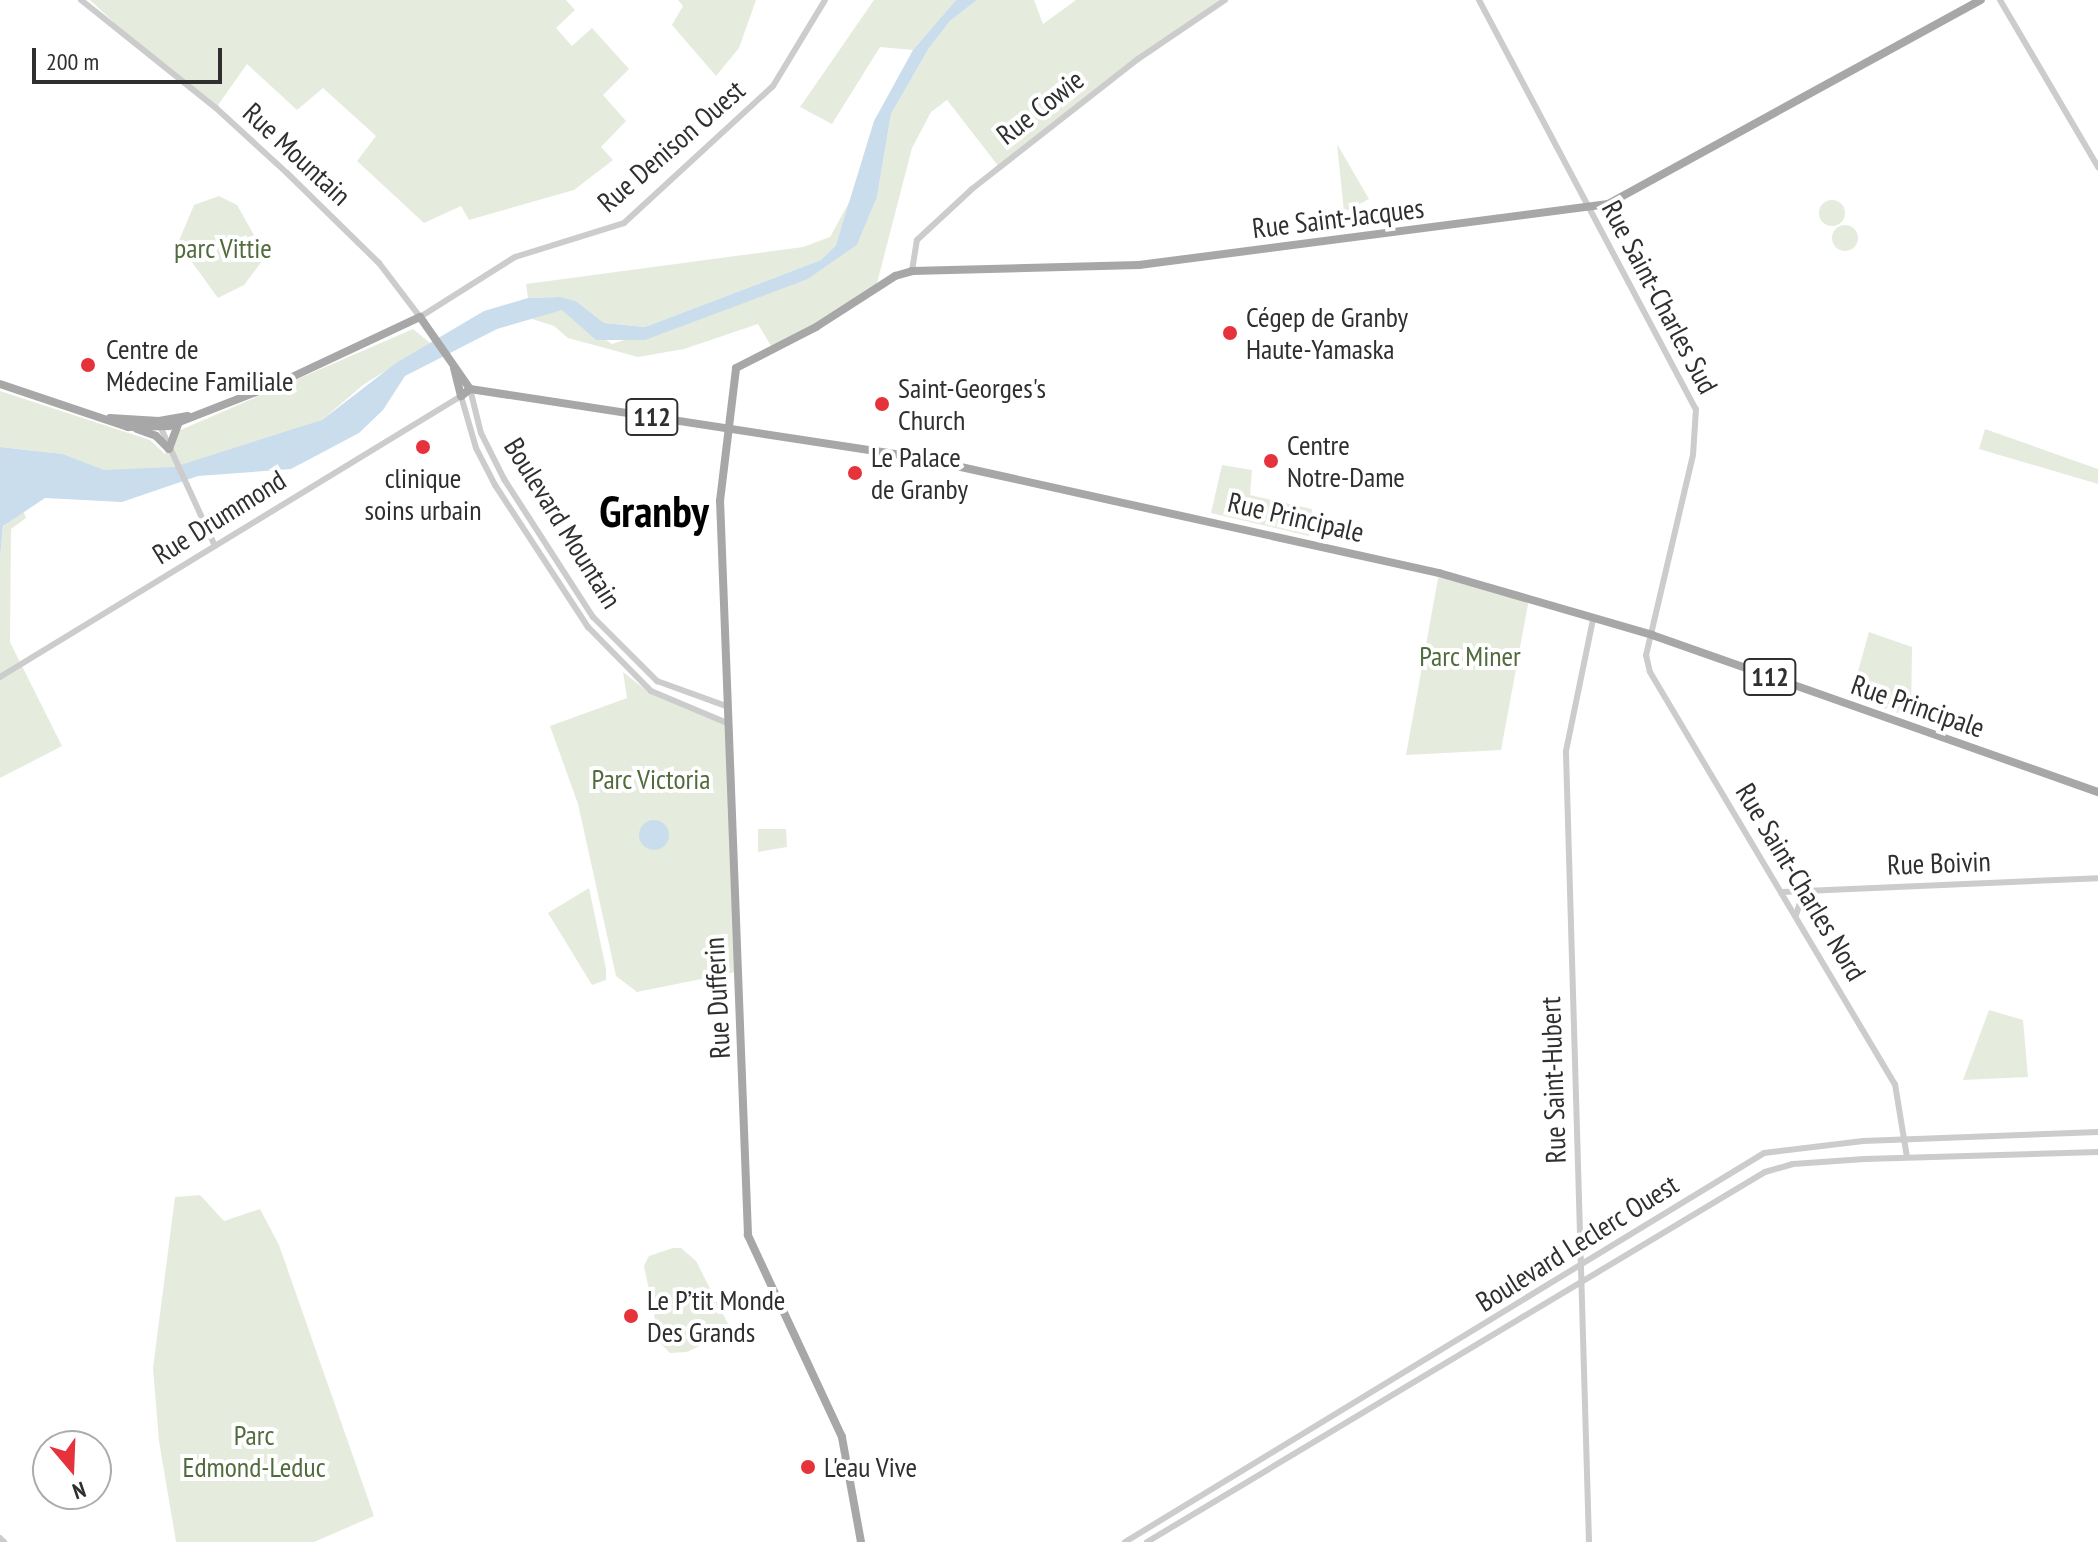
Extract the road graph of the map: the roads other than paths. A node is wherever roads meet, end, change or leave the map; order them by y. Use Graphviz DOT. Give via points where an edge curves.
graph roads {
  1 [pos="81,0"];
  2 [pos="825,0"];
  3 [pos="1225,0"];
  4 [pos="1479,0"];
  5 [pos="1981,0"];
  6 [pos="2000,0"];
  7 [pos="2098,167"];
  8 [pos="1588,208"];
  9 [pos="912,271"];
  10 [pos="420,317"];
  11 [pos="454,368"];
  12 [pos="0,384"];
  13 [pos="470,389"];
  14 [pos="461,396"];
  15 [pos="208,411"];
  16 [pos="95,417"];
  17 [pos="159,424"];
  18 [pos="178,424"];
  19 [pos="128,427"];
  20 [pos="726,429"];
  21 [pos="170,452"];
  22 [pos="215,546"];
  23 [pos="1593,619"];
  24 [pos="1652,635"];
  25 [pos="0,677"];
  26 [pos="726,706"];
  27 [pos="727,723"];
  28 [pos="2098,792"];
  29 [pos="2098,878"];
  30 [pos="1804,890"];
  31 [pos="1782,892"];
  32 [pos="1796,915"];
  33 [pos="2098,1132"];
  34 [pos="1904,1138"];
  35 [pos="2098,1152"];
  36 [pos="1907,1157"];
  37 [pos="1581,1264"];
  38 [pos="1581,1283"];
  39 [pos="861,1542"];
  40 [pos="1125,1542"];
  41 [pos="1147,1542"];
  42 [pos="1589,1542"];
  1 -- 10 [label="street, Rue Mountain" via="216,108 287,173 379,263"];
  2 -- 10 [label="street, Rue Denison Ouest" via="773,86 624,223 515,257"];
  3 -- 9 [label="street, Rue Cowie" via="1138,59 972,189 917,240"];
  4 -- 8 [label="street, Rue Saint-Charles Sud"];
  5 -- 8 [label="main road, Rue Saint-Jacques" via="1608,204"];
  6 -- 7 [label="street"];
  8 -- 9 [label="main road, Rue Saint-Jacques" via="1139,265"];
  8 -- 24 [label="street, Rue Saint-Charles Sud" via="1696,409 1698,424"];
  9 -- 20 [label="main road, Rue Saint-Jacques" via="885,281 816,327 741,361 733,374"];
  10 -- 11 [label="main road, Rue Mountain"];
  10 -- 15 [label="main road"];
  11 -- 13 [label="main road, Rue Mountain"];
  11 -- 14 [label="main road, Rue Mountain"];
  12 -- 16 [label="main road"];
  13 -- 14 [label="main road"];
  13 -- 20 [label="main road, Rue Principale / 112"];
  13 -- 26 [label="street, Boulevard Mountain" via="481,433 504,479 593,617 657,681"];
  14 -- 22 [label="street, Rue Drummond"];
  14 -- 27 [label="street, Boulevard Mountain" via="476,448 495,485 588,627 651,691"];
  15 -- 17 [label="main road"];
  15 -- 18 [label="main road"];
  16 -- 17 [label="main road"];
  16 -- 19 [label="main road"];
  17 -- 18 [label="main road"];
  17 -- 19 [label="main road"];
  17 -- 21 [label="street"];
  18 -- 21 [label="main road"];
  19 -- 21 [label="main road" via="156,436"];
  20 -- 23 [label="main road, Rue Principale / 112" via="1047,483 1439,573"];
  20 -- 26 [label="main road, Rue Dufferin" via="720,501"];
  21 -- 22 [label="street"];
  22 -- 25 [label="street, Rue Drummond"];
  23 -- 24 [label="main road, Rue Principale / 112"];
  23 -- 37 [label="street, Rue Saint-Hubert" via="1566,751"];
  24 -- 28 [label="main road, Rue Principale / 112"];
  24 -- 31 [label="street, Rue Saint-Charles Nord" via="1646,655 1656,684"];
  26 -- 27 [label="main road, Rue Dufferin"];
  27 -- 39 [label="main road, Rue Dufferin" via="748,1235 842,1437"];
  29 -- 30 [label="street, Rue Boivin"];
  30 -- 31 [label="street, Rue Boivin"];
  30 -- 32 [label="street"];
  31 -- 32 [label="street, Rue Saint-Charles Nord"];
  32 -- 34 [label="street, Rue Saint-Charles Nord" via="1895,1084"];
  33 -- 34 [label="street, Boulevard Leclerc Ouest"];
  34 -- 36 [label="street, Rue Saint-Charles Nord"];
  34 -- 37 [label="street, Boulevard Leclerc Ouest" via="1764,1153"];
  35 -- 36 [label="street, Boulevard Leclerc Ouest"];
  36 -- 38 [label="street, Boulevard Leclerc Ouest" via="1793,1164 1765,1172"];
  37 -- 38 [label="street, Rue Saint-Hubert"];
  37 -- 40 [label="street, Boulevard Leclerc Ouest"];
  38 -- 41 [label="street, Boulevard Leclerc Ouest"];
  38 -- 42 [label="street, Rue Saint-Hubert"];
}
